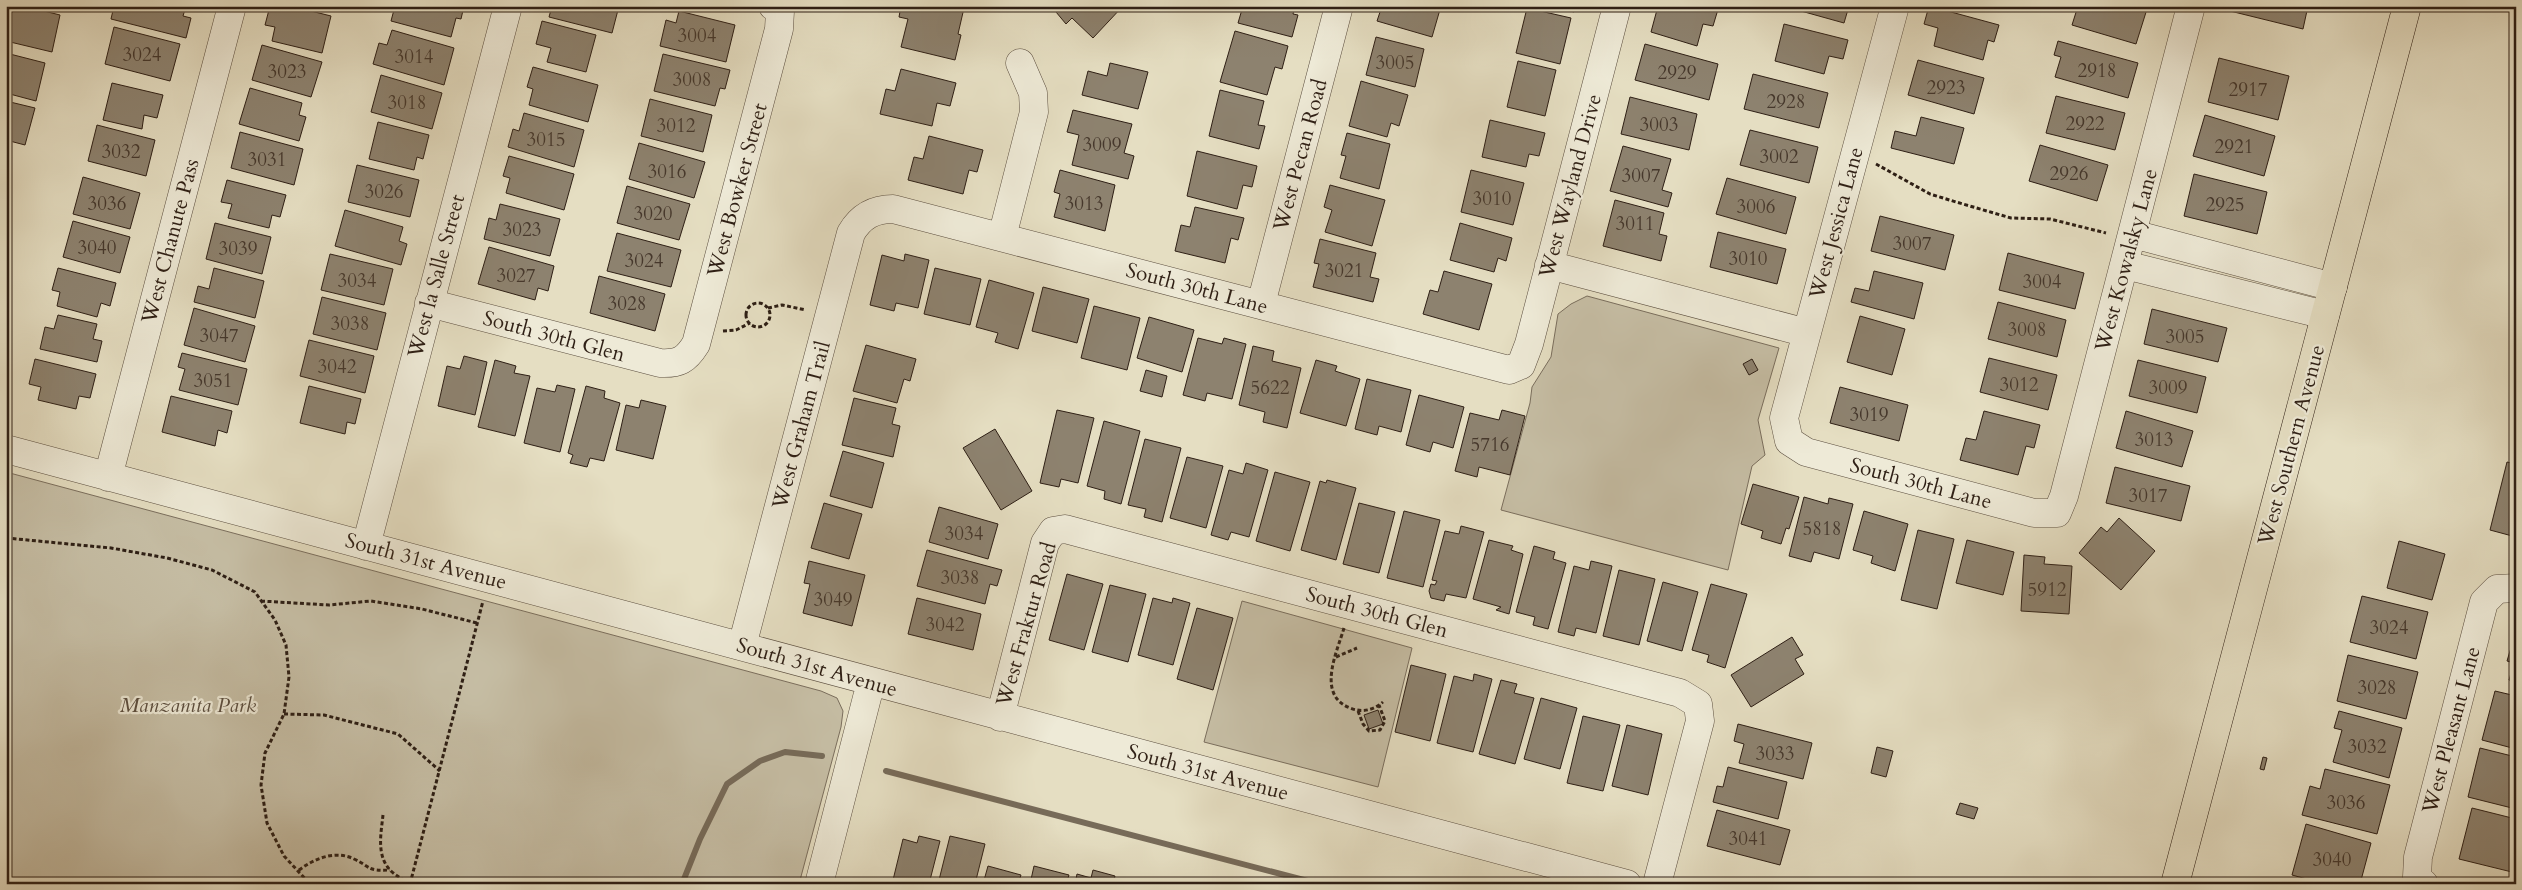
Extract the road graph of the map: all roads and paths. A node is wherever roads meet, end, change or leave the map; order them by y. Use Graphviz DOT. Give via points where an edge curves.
graph roads {
  1 [pos="232,6"];
  2 [pos="508,6"];
  3 [pos="1339,6"];
  4 [pos="1617,6"];
  5 [pos="1895,6"];
  6 [pos="2191,6"];
  7 [pos="2407,6"];
  8 [pos="777,8"];
  9 [pos="1020,63"];
  10 [pos="1854,156"];
  11 [pos="872,211"];
  12 [pos="1002,236"];
  13 [pos="2129,246"];
  14 [pos="1549,265"];
  15 [pos="2333,287"];
  16 [pos="429,303"];
  17 [pos="1261,304"];
  18 [pos="768,308"];
  19 [pos="2325,315"];
  20 [pos="829,316"];
  21 [pos="1807,333"];
  22 [pos="680,363"];
  23 [pos="1521,366"];
  24 [pos="1789,441"];
  25 [pos="6,449"];
  26 [pos="108,476"];
  27 [pos="2057,514"];
  28 [pos="1053,531"];
  29 [pos="6,538"];
  30 [pos="366,546"];
  31 [pos="2506,588"];
  32 [pos="261,601"];
  33 [pos="1344,627"];
  34 [pos="742,646"];
  35 [pos="1357,648"];
  36 [pos="1336,657"];
  37 [pos="871,682"];
  38 [pos="1384,702"];
  39 [pos="1379,706"];
  40 [pos="1358,710"];
  41 [pos="284,714"];
  42 [pos="1000,716"];
  43 [pos="440,771"];
  44 [pos="383,815"];
  45 [pos="299,870"];
  46 [pos="390,870"];
  47 [pos="2421,880"];
  48 [pos="310,884"];
  49 [pos="406,884"];
  50 [pos="410,884"];
  51 [pos="819,884"];
  52 [pos="1627,884"];
  53 [pos="1657,884"];
  54 [pos="2175,884"];
  1 -- 26 [label="street, West Chanute Pass"];
  2 -- 16 [label="street, West la Salle Street"];
  3 -- 17 [label="street, West Pecan Road"];
  4 -- 14 [label="street, West Wayland Drive"];
  5 -- 10 [label="street, West Jessica Lane"];
  6 -- 13 [label="street, West Kowalsky Lane"];
  7 -- 15 [label="main road, West Southern Avenue"];
  8 -- 22 [label="street, West Bowker Street" via="779,30 696,344"];
  9 -- 12 [label="street" via="1033,93 1034,112"];
  10 -- 13 [label="path" via="1873,162 1930,194 2011,218 2050,219"];
  10 -- 21 [label="street, West Jessica Lane"];
  11 -- 12 [label="street, South 30th Lane" via="893,209"];
  11 -- 20 [label="street, West Graham Trail" via="851,233"];
  12 -- 17 [label="street, South 30th Lane"];
  13 -- 15 [label="street"];
  13 -- 19 [label="street"];
  13 -- 27 [label="street, West Kowalsky Lane"];
  14 -- 21 [label="street"];
  14 -- 23 [label="street, West Wayland Drive"];
  15 -- 19 [label="main road, West Southern Avenue"];
  16 -- 22 [label="street, South 30th Glen" via="660,363"];
  16 -- 30 [label="street, West la Salle Street"];
  17 -- 23 [label="street, South 30th Lane" via="1497,368 1509,370"];
  18 -- 18 [label="path" via="763,304 752,305 747,311 749,322 756,326 764,325 769,319"];
  18 -- 20 [label="path" via="782,305"];
  19 -- 54 [label="main road, West Southern Avenue"];
  20 -- 34 [label="street, West Graham Trail"];
  21 -- 24 [label="street, West Jessica Lane" via="1784,418"];
  24 -- 27 [label="street, South 30th Lane" via="1806,452 2034,513"];
  25 -- 26 [label="street, South 31st Avenue"];
  26 -- 30 [label="street, South 31st Avenue"];
  28 -- 42 [label="street, West Fraktur Road" via="1045,543"];
  28 -- 53 [label="street, South 30th Glen" via="1065,530 1680,693 1698,704 1700,722"];
  29 -- 32 [label="path" via="94,546 167,558 212,570 255,592"];
  30 -- 34 [label="street, South 31st Avenue"];
  31 -- 47 [label="street, West Pleasant Lane" via="2484,602 2418,857"];
  32 -- 41 [label="path" via="275,620 286,645 289,677"];
  32 -- 43 [label="path" via="329,605 371,601 422,609 477,623"];
  33 -- 36 [label="path"];
  34 -- 37 [label="street, South 31st Avenue"];
  35 -- 36 [label="path"];
  36 -- 40 [label="path" via="1331,674 1334,693 1345,706"];
  37 -- 42 [label="street, South 31st Avenue"];
  37 -- 51 [label="street"];
  38 -- 39 [label="path"];
  39 -- 40 [label="path"];
  39 -- 40 [label="path" via="1385,722 1380,730 1369,730"];
  41 -- 43 [label="path" via="324,715 398,734"];
  41 -- 45 [label="path" via="265,753 261,785 267,823 284,856"];
  42 -- 52 [label="street, South 31st Avenue"];
  43 -- 50 [label="path"];
  44 -- 46 [label="path" via="380,849"];
  45 -- 46 [label="path" via="323,857 338,854 355,859 375,871"];
  45 -- 48 [label="path"];
  46 -- 49 [label="path"];
}
